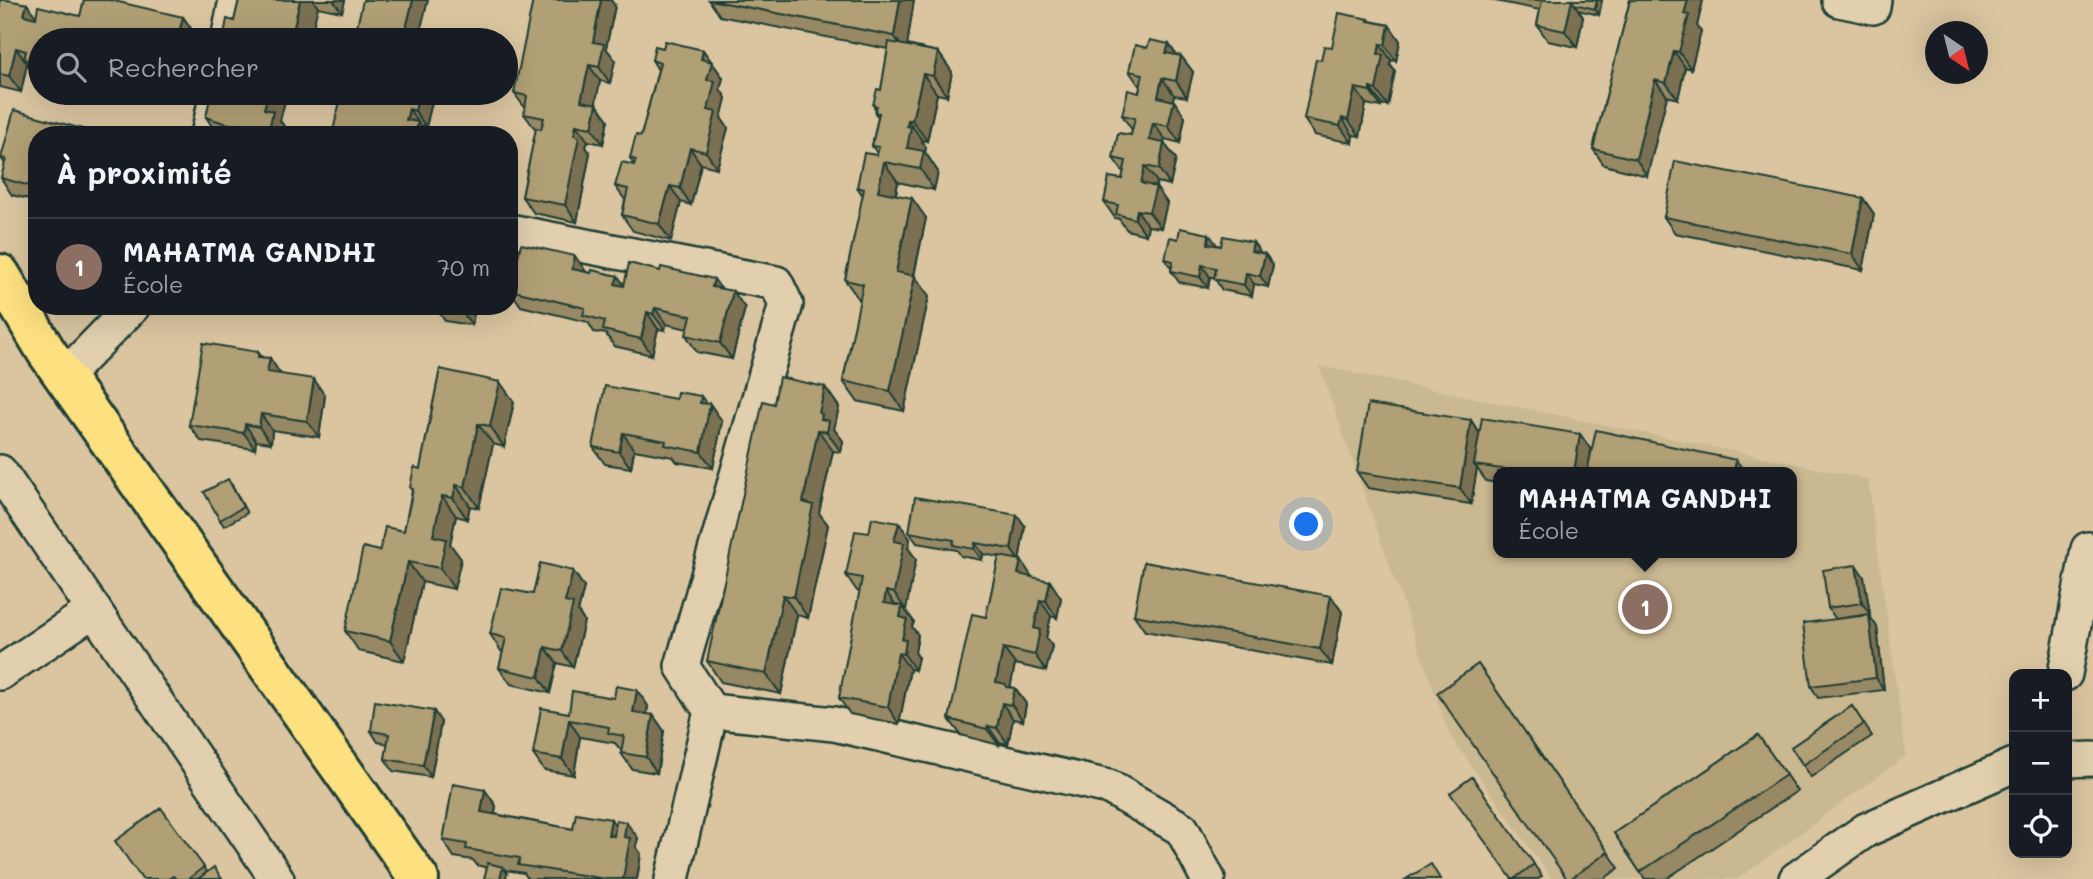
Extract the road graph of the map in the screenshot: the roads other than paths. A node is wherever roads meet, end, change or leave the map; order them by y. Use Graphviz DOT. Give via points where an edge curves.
graph roads {
  1 [pos="236,0"];
  2 [pos="1839,0"];
  3 [pos="1874,0"];
  4 [pos="230,28"];
  5 [pos="214,105"];
  6 [pos="210,126"];
  7 [pos="518,233"];
  8 [pos="0,274"];
  9 [pos="124,315"];
  10 [pos="64,377"];
  11 [pos="0,472"];
  12 [pos="2088,549"];
  13 [pos="94,610"];
  14 [pos="2066,669"];
  15 [pos="0,673"];
  16 [pos="711,711"];
  17 [pos="2093,759"];
  18 [pos="2072,760"];
  19 [pos="2009,767"];
  20 [pos="277,879"];
  21 [pos="419,879"];
  22 [pos="673,879"];
  23 [pos="1208,879"];
  24 [pos="1796,879"];
  1 -- 4 [label="street"];
  2 -- 3 [label="street" via="1873,7"];
  5 -- 6 [label="street"];
  7 -- 16 [label="street" via="776,283 786,304 681,666"];
  8 -- 10 [label="main road"];
  9 -- 10 [label="street"];
  10 -- 21 [label="main road"];
  11 -- 13 [label="street"];
  12 -- 14 [label="street"];
  13 -- 15 [label="street"];
  13 -- 20 [label="street"];
  16 -- 22 [label="street"];
  16 -- 23 [label="street" via="834,724 1109,787 1182,830"];
  17 -- 18 [label="street"];
  19 -- 24 [label="street" via="1866,830"];
}
